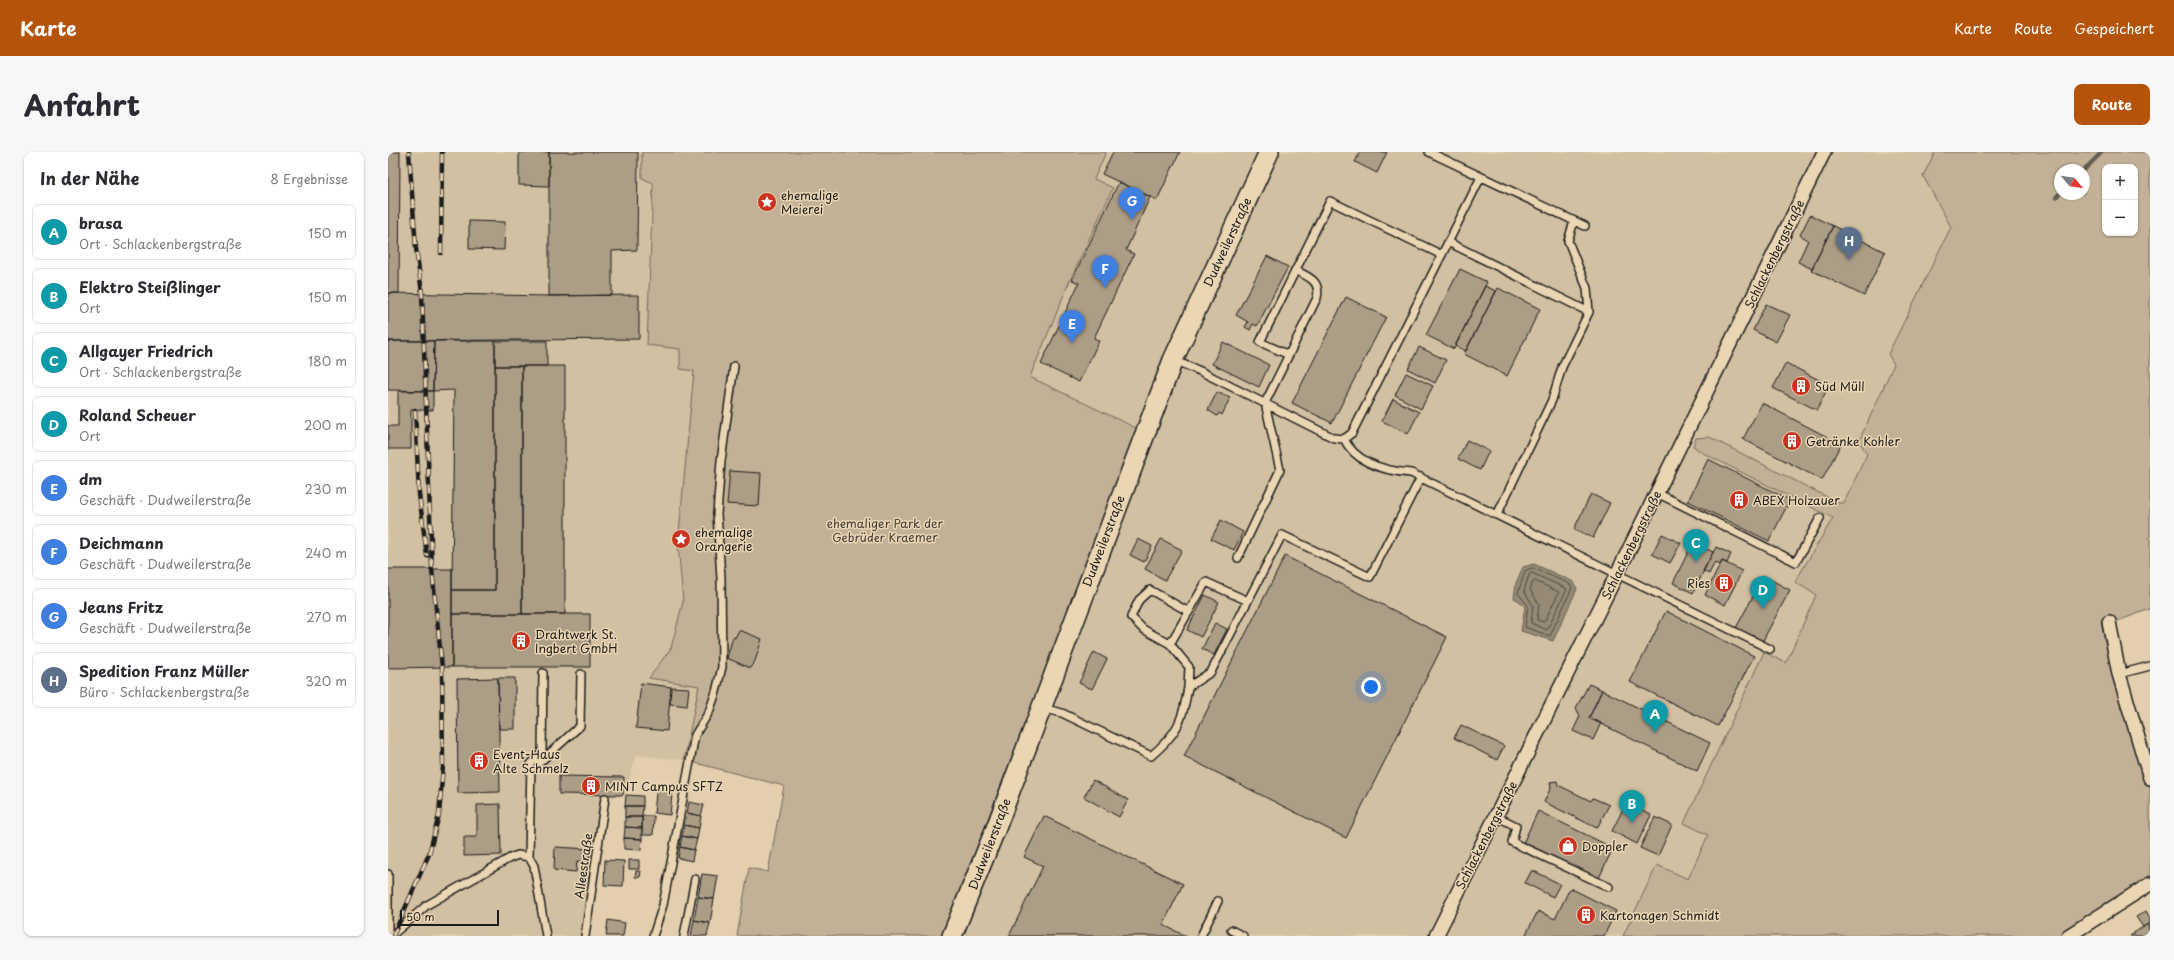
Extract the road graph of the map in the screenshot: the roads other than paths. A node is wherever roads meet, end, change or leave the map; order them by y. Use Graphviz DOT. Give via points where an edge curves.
graph roads {
  1 [pos="1269,152"];
  2 [pos="1429,152"];
  3 [pos="1824,152"];
  4 [pos="1482,177"];
  5 [pos="1574,221"];
  6 [pos="1585,226"];
  7 [pos="1448,242"];
  8 [pos="1442,255"];
  9 [pos="1296,270"];
  10 [pos="1589,312"];
  11 [pos="1289,355"];
  12 [pos="1173,360"];
  13 [pos="734,366"];
  14 [pos="1264,404"];
  15 [pos="1344,439"];
  16 [pos="1421,477"];
  17 [pos="1657,493"];
  18 [pos="1497,515"];
  19 [pos="1820,518"];
  20 [pos="1238,558"];
  21 [pos="1617,574"];
  22 [pos="1248,601"];
  23 [pos="1189,612"];
  24 [pos="2109,622"];
  25 [pos="1170,644"];
  26 [pos="1770,649"];
  27 [pos="2150,666"];
  28 [pos="542,673"];
  29 [pos="581,674"];
  30 [pos="2119,674"];
  31 [pos="1188,687"];
  32 [pos="1041,707"];
  33 [pos="539,764"];
  34 [pos="2150,778"];
  35 [pos="605,798"];
  36 [pos="1496,816"];
  37 [pos="529,857"];
  38 [pos="388,874"];
  39 [pos="695,879"];
  40 [pos="2150,884"];
  41 [pos="1609,887"];
  42 [pos="1218,901"];
  43 [pos="388,929"];
  44 [pos="1231,930"];
  45 [pos="391,936"];
  46 [pos="546,936"];
  47 [pos="584,936"];
  48 [pos="653,936"];
  49 [pos="684,936"];
  50 [pos="952,936"];
  51 [pos="1201,936"];
  52 [pos="1243,936"];
  53 [pos="1436,936"];
  54 [pos="2068,936"];
  1 -- 12 [label="main road, Dudweilerstraße"];
  2 -- 4 [label="lane"];
  3 -- 17 [label="street, Schlackenbergstraße"];
  4 -- 5 [label="lane"];
  4 -- 7 [label="lane"];
  5 -- 6 [label="lane"];
  5 -- 10 [label="lane" via="1568,241 1587,288"];
  7 -- 8 [label="lane"];
  7 -- 10 [label="lane"];
  8 -- 9 [label="lane" via="1330,201"];
  8 -- 15 [label="lane" via="1352,433"];
  9 -- 11 [label="lane" via="1316,282 1319,289"];
  9 -- 11 [label="lane" via="1260,342"];
  10 -- 18 [label="lane" via="1562,367 1552,400"];
  11 -- 14 [label="lane"];
  12 -- 14 [label="lane"];
  12 -- 32 [label="main road, Dudweilerstraße"];
  13 -- 48 [label="lane" via="721,461 717,514 722,668 709,712 695,736 662,905"];
  14 -- 15 [label="lane" via="1334,438"];
  14 -- 20 [label="lane" via="1280,470"];
  15 -- 16 [label="lane" via="1355,455 1391,471"];
  16 -- 18 [label="lane"];
  16 -- 22 [label="lane" via="1370,577 1282,535"];
  17 -- 19 [label="lane" via="1796,562"];
  17 -- 21 [label="street, Schlackenbergstraße"];
  18 -- 21 [label="lane"];
  21 -- 26 [label="lane"];
  21 -- 36 [label="street, Schlackenbergstraße"];
  22 -- 23 [label="lane" via="1206,582"];
  22 -- 31 [label="lane" via="1211,672"];
  23 -- 25 [label="lane"];
  23 -- 25 [label="lane" via="1150,590 1139,600 1131,617 1143,629"];
  24 -- 30 [label="street"];
  25 -- 31 [label="lane" via="1189,667"];
  27 -- 30 [label="lane"];
  28 -- 37 [label="lane" via="542,754 530,764"];
  29 -- 33 [label="lane" via="580,726"];
  30 -- 34 [label="street"];
  31 -- 32 [label="lane" via="1184,713 1169,740 1151,756 1062,713"];
  32 -- 50 [label="main road, Dudweilerstraße"];
  35 -- 47 [label="lane, Alleestraße"];
  36 -- 41 [label="lane" via="1516,826 1512,842"];
  36 -- 53 [label="street, Schlackenbergstraße"];
  37 -- 45 [label="lane" via="518,855 510,858 450,891 427,905"];
  37 -- 46 [label="lane" via="534,866"];
  38 -- 43 [label="lane"];
  39 -- 49 [label="lane"];
  40 -- 54 [label="street"];
  42 -- 51 [label="lane"];
  44 -- 52 [label="lane"];
}
